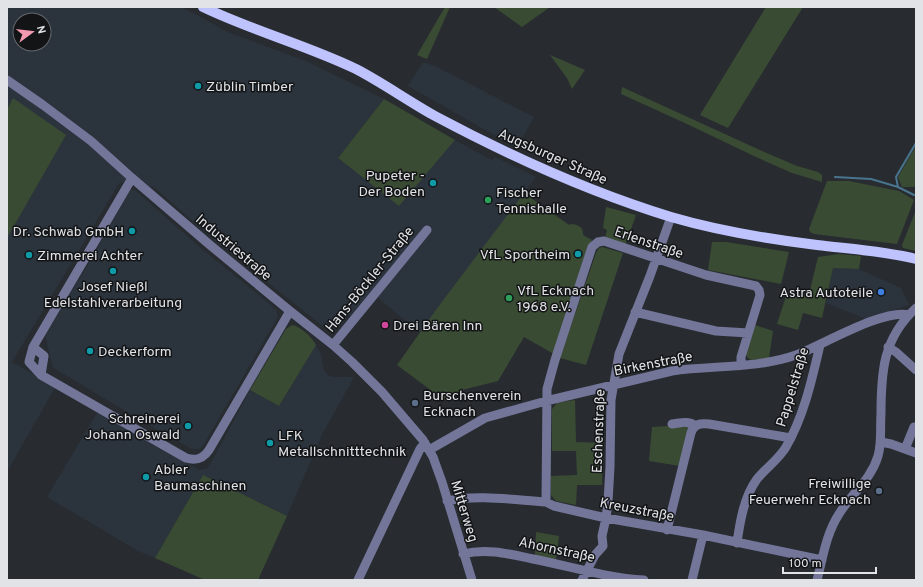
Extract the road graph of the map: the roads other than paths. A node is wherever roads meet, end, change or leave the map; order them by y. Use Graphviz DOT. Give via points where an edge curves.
graph roads {
  1 [pos="203,7"];
  2 [pos="7,80"];
  3 [pos="132,178"];
  4 [pos="671,216"];
  5 [pos="427,230"];
  6 [pos="656,259"];
  7 [pos="916,259"];
  8 [pos="916,308"];
  9 [pos="290,311"];
  10 [pos="635,312"];
  11 [pos="909,314"];
  12 [pos="748,333"];
  13 [pos="820,344"];
  14 [pos="333,345"];
  15 [pos="888,347"];
  16 [pos="33,348"];
  17 [pos="740,365"];
  18 [pos="916,370"];
  19 [pos="41,375"];
  20 [pos="613,385"];
  21 [pos="546,400"];
  22 [pos="672,424"];
  23 [pos="696,426"];
  24 [pos="914,427"];
  25 [pos="791,438"];
  26 [pos="881,442"];
  27 [pos="905,449"];
  28 [pos="429,450"];
  29 [pos="916,453"];
  30 [pos="415,461"];
  31 [pos="447,501"];
  32 [pos="546,502"];
  33 [pos="606,518"];
  34 [pos="667,530"];
  35 [pos="703,535"];
  36 [pos="737,543"];
  37 [pos="463,554"];
  38 [pos="822,560"];
  39 [pos="587,571"];
  40 [pos="358,580"];
  41 [pos="472,580"];
  42 [pos="582,580"];
  43 [pos="638,580"];
  44 [pos="644,580"];
  45 [pos="692,580"];
  46 [pos="817,580"];
  1 -- 4 [label="main road, Augsburger Straße" via="237,23 333,59 447,122 562,177"];
  2 -- 3 [label="street, Industriestraße" via="91,141"];
  3 -- 9 [label="street, Industriestraße"];
  3 -- 16 [label="street"];
  4 -- 6 [label="street, Eschenstraße"];
  4 -- 7 [label="main road, Augsburger Straße" via="778,240"];
  5 -- 14 [label="street, Hans-Böckler-Straße"];
  6 -- 10 [label="street, Eschenstraße"];
  6 -- 12 [label="street, Erlenstraße" via="706,275 756,286 760,290 760,295"];
  6 -- 21 [label="street, Erlenstraße" via="604,241 592,247 555,360"];
  8 -- 11 [label="street"];
  9 -- 14 [label="street, Industriestraße"];
  9 -- 19 [label="street" via="209,450 198,459 186,458"];
  10 -- 12 [label="street" via="716,331"];
  10 -- 20 [label="street, Eschenstraße" via="619,354"];
  11 -- 13 [label="street, Birkenstraße" via="902,313 883,318"];
  11 -- 15 [label="street"];
  12 -- 17 [label="street, Erlenstraße"];
  13 -- 17 [label="street, Birkenstraße" via="782,360"];
  13 -- 25 [label="street, Pappelstraße" via="803,408"];
  14 -- 28 [label="street, Industriestraße" via="382,392"];
  15 -- 18 [label="street"];
  15 -- 26 [label="street" via="883,366"];
  16 -- 19 [label="street" via="29,362"];
  16 -- 19 [label="street" via="44,356"];
  17 -- 20 [label="street, Birkenstraße" via="672,370"];
  20 -- 21 [label="street, Birkenstraße"];
  20 -- 33 [label="street, Eschenstraße"];
  21 -- 28 [label="street, Birkenstraße" via="485,418"];
  21 -- 32 [label="street, Erlenstraße"];
  22 -- 23 [label="street" via="685,422"];
  23 -- 25 [label="street" via="709,424"];
  23 -- 34 [label="street" via="691,433"];
  24 -- 27 [label="street"];
  25 -- 36 [label="street, Pappelstraße" via="751,489 745,503"];
  26 -- 27 [label="street"];
  26 -- 38 [label="street" via="871,474 832,524"];
  27 -- 29 [label="street"];
  28 -- 30 [label="street, Birkenstraße"];
  28 -- 30 [label="street"];
  28 -- 31 [label="street, Mitterweg"];
  30 -- 40 [label="street"];
  31 -- 32 [label="street, Kreuzstraße" via="480,497"];
  31 -- 37 [label="street, Mitterweg"];
  32 -- 33 [label="street, Kreuzstraße"];
  33 -- 34 [label="street, Kreuzstraße"];
  33 -- 39 [label="street, Eschenstraße" via="602,536 603,546"];
  34 -- 35 [label="street, Kreuzstraße"];
  35 -- 36 [label="street, Kreuzstraße"];
  35 -- 45 [label="street"];
  36 -- 38 [label="street, Kreuzstraße"];
  37 -- 39 [label="street, Ahornstraße" via="476,551 501,552"];
  37 -- 41 [label="street, Mitterweg"];
  38 -- 46 [label="street"];
  39 -- 42 [label="street, Eschenstraße"];
  39 -- 43 [label="street, Ahornstraße"];
  43 -- 44 [label="street, Ahornstraße"];
}
